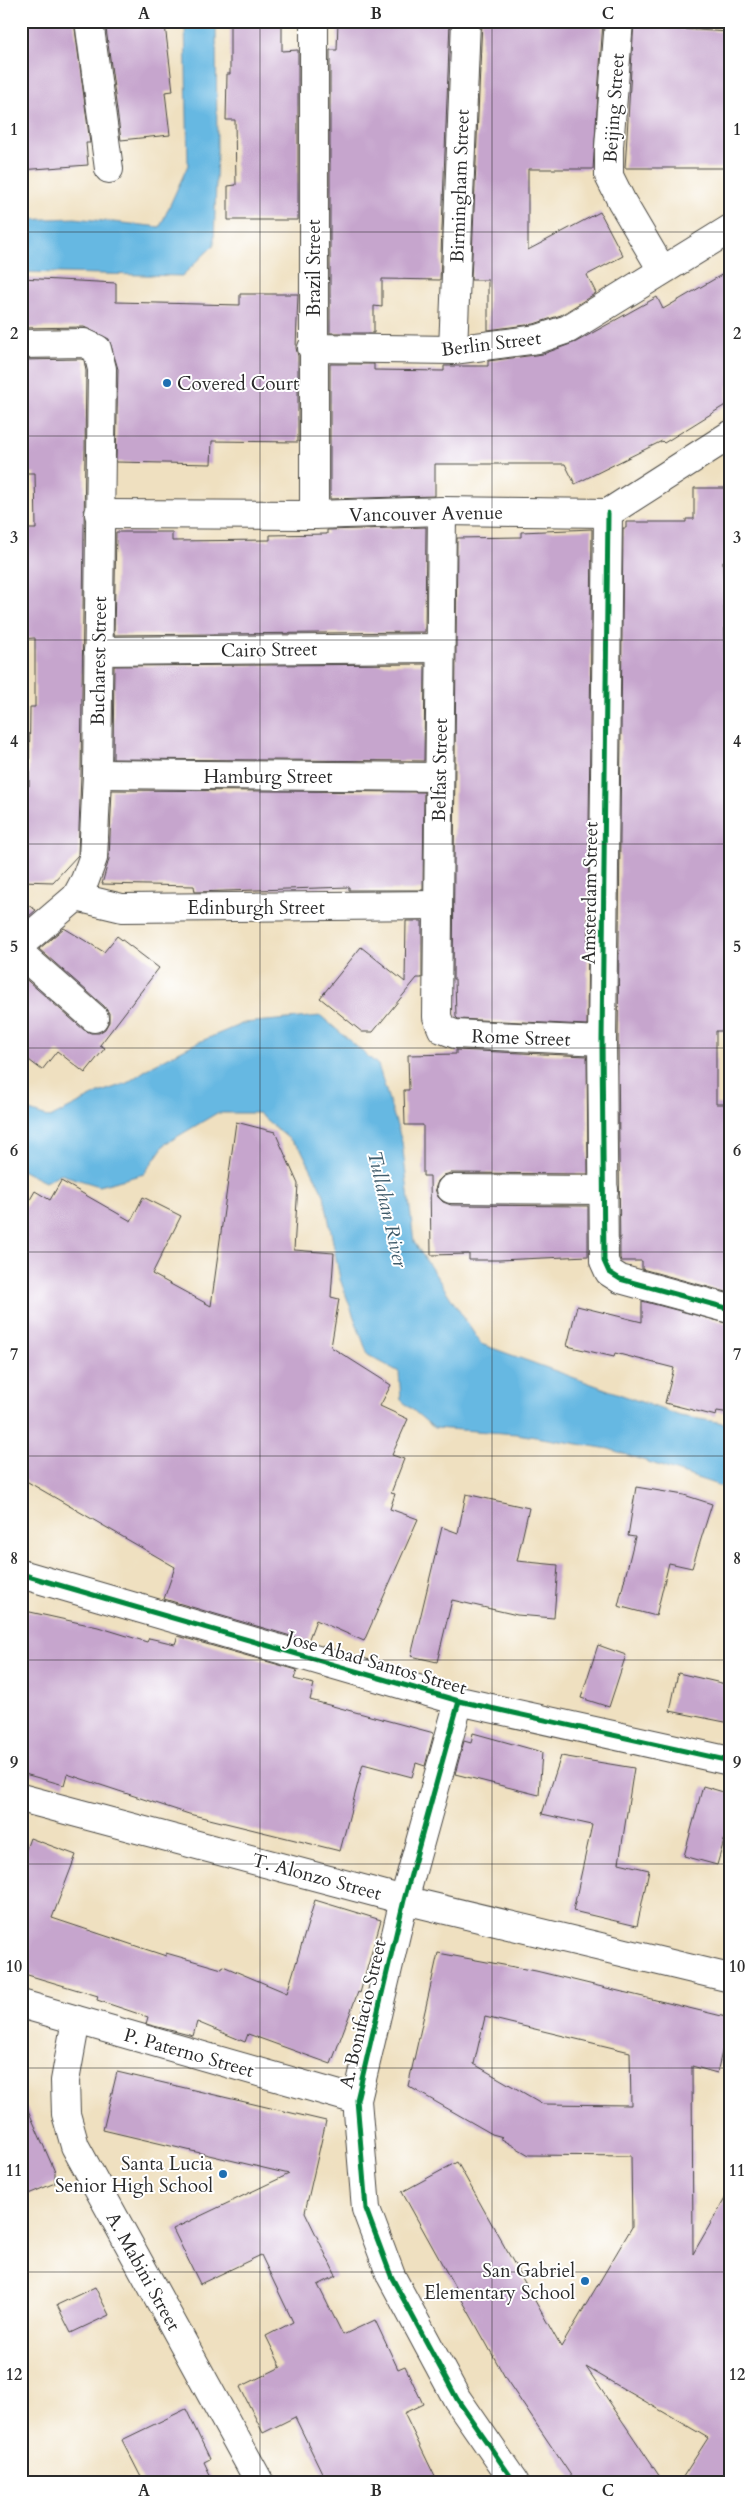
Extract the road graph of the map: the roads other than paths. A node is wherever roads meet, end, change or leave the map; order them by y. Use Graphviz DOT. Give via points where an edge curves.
graph roads {
  1 [pos="88,21"];
  2 [pos="314,21"];
  3 [pos="466,21"];
  4 [pos="619,21"];
  5 [pos="109,169"];
  6 [pos="730,229"];
  7 [pos="662,270"];
  8 [pos="21,344"];
  9 [pos="312,348"];
  10 [pos="453,350"];
  11 [pos="730,435"];
  12 [pos="442,511"];
  13 [pos="608,512"];
  14 [pos="99,514"];
  15 [pos="314,516"];
  16 [pos="440,648"];
  17 [pos="98,651"];
  18 [pos="97,774"];
  19 [pos="439,777"];
  20 [pos="76,897"];
  21 [pos="437,905"];
  22 [pos="21,944"];
  23 [pos="21,954"];
  24 [pos="94,1018"];
  25 [pos="442,1029"];
  26 [pos="602,1041"];
  27 [pos="451,1189"];
  28 [pos="604,1190"];
  29 [pos="730,1309"];
  30 [pos="21,1574"];
  31 [pos="458,1701"];
  32 [pos="730,1762"];
  33 [pos="21,1798"];
  34 [pos="404,1900"];
  35 [pos="730,1978"];
  36 [pos="21,2004"];
  37 [pos="76,2020"];
  38 [pos="357,2100"];
  39 [pos="260,2483"];
  40 [pos="515,2483"];
  1 -- 5 [label="street"];
  2 -- 9 [label="street, Brazil Street"];
  3 -- 10 [label="street, Birmingham Street"];
  4 -- 7 [label="street, Beijing Street" via="609,176"];
  6 -- 7 [label="street, Berlin Street"];
  7 -- 10 [label="street, Berlin Street" via="568,329 538,339"];
  8 -- 14 [label="street, Bucharest Street" via="84,343 97,349 102,369"];
  9 -- 10 [label="street, Berlin Street"];
  9 -- 15 [label="street, Brazil Street"];
  11 -- 13 [label="street"];
  12 -- 13 [label="street, Vancouver Avenue"];
  12 -- 15 [label="street, Vancouver Avenue"];
  12 -- 16 [label="street, Belfast Street"];
  13 -- 26 [label="street, Amsterdam Street"];
  14 -- 15 [label="street, Vancouver Avenue"];
  14 -- 17 [label="street, Bucharest Street"];
  16 -- 17 [label="street, Cairo Street"];
  16 -- 19 [label="street, Belfast Street"];
  17 -- 18 [label="street, Bucharest Street"];
  18 -- 19 [label="street, Hamburg Street"];
  18 -- 20 [label="street, Bucharest Street" via="93,858"];
  19 -- 21 [label="street, Belfast Street"];
  20 -- 21 [label="street, Edinburgh Street" via="122,908"];
  20 -- 22 [label="street, Bucharest Street"];
  21 -- 25 [label="street, Belfast Street" via="437,1017"];
  23 -- 24 [label="street"];
  25 -- 26 [label="street, Rome Street" via="455,1034"];
  26 -- 28 [label="street, Amsterdam Street"];
  27 -- 28 [label="street"];
  28 -- 29 [label="street, Amsterdam Street" via="604,1261 609,1272 620,1280"];
  30 -- 31 [label="street, Jose Abad Santos Street"];
  31 -- 32 [label="street, Jose Abad Santos Street"];
  31 -- 34 [label="street, A. Bonifacio Street"];
  33 -- 34 [label="street, T. Alonzo Street"];
  34 -- 35 [label="street, T. Alonzo Street"];
  34 -- 38 [label="street, A. Bonifacio Street"];
  36 -- 37 [label="street, P. Paterno Street"];
  37 -- 38 [label="street, P. Paterno Street"];
  37 -- 39 [label="street, A. Mabini Street" via="66,2081 66,2114 75,2146"];
  38 -- 40 [label="street, A. Bonifacio Street" via="366,2209 390,2276 457,2399"];
}
